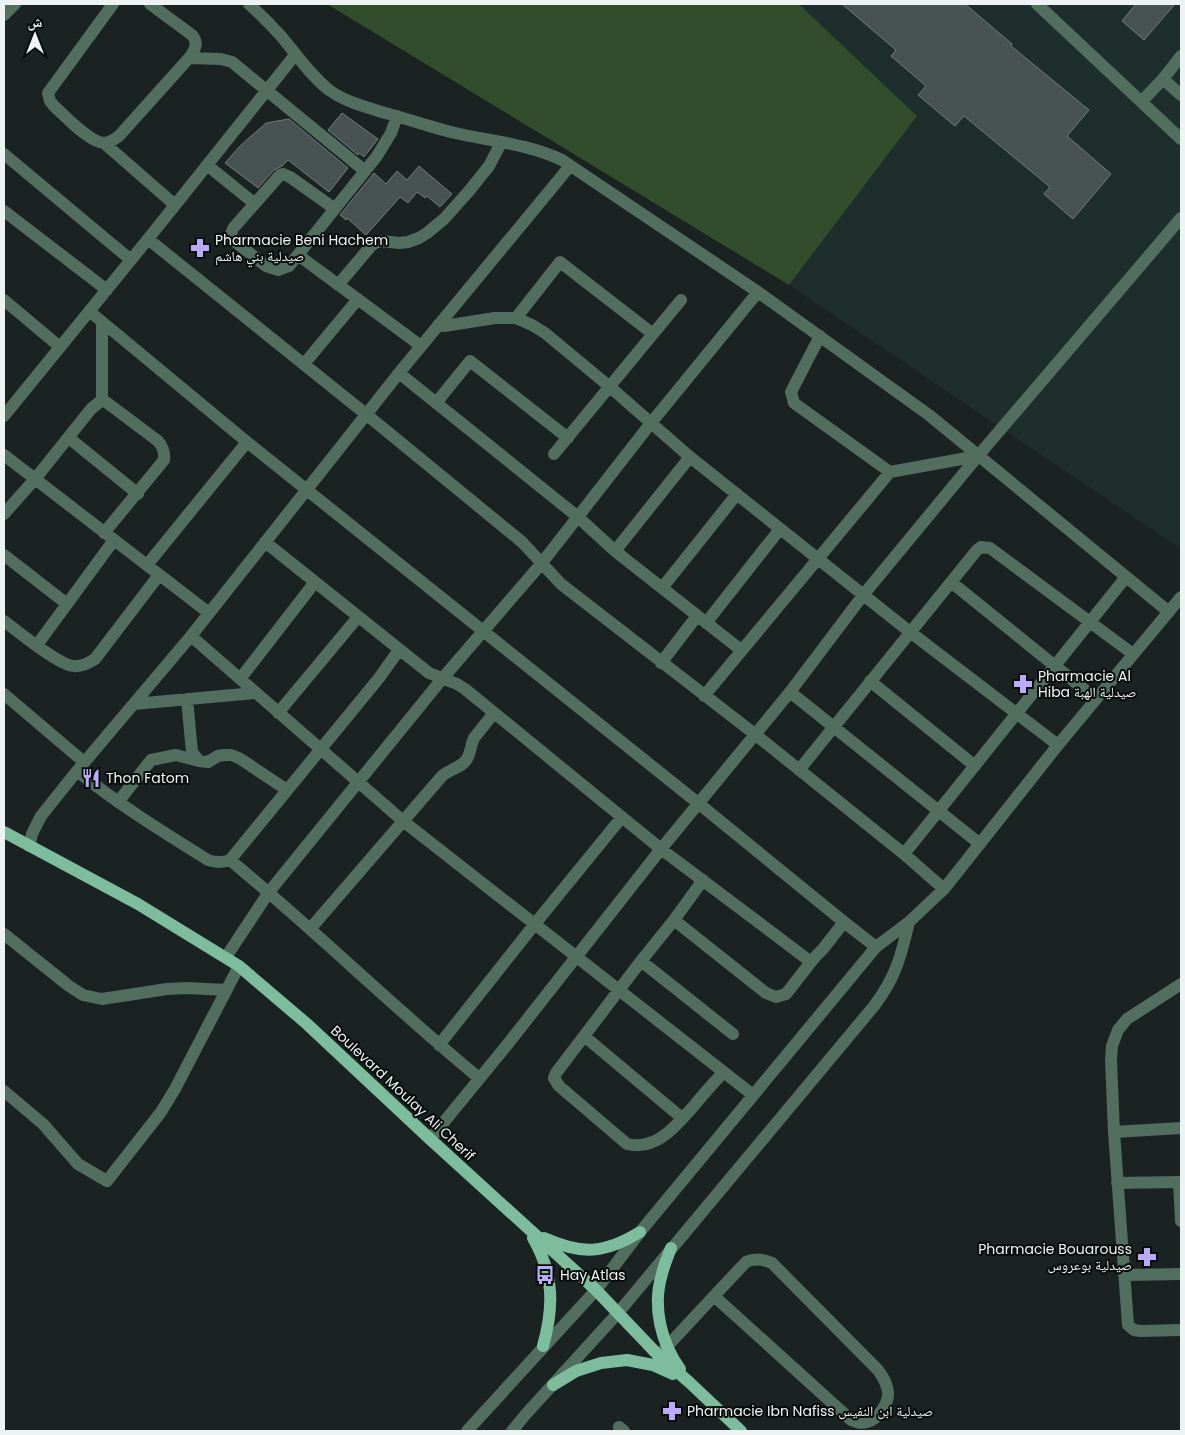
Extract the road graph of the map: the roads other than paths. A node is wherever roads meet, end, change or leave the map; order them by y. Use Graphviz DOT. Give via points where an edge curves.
graph roads {
  1 [pos="15,4"];
  2 [pos="113,4"];
  3 [pos="150,4"];
  4 [pos="249,4"];
  5 [pos="1038,4"];
  6 [pos="4,15"];
  7 [pos="295,55"];
  8 [pos="1181,56"];
  9 [pos="189,58"];
  10 [pos="1163,79"];
  11 [pos="267,90"];
  12 [pos="1181,95"];
  13 [pos="1142,101"];
  14 [pos="397,116"];
  15 [pos="1181,139"];
  16 [pos="104,143"];
  17 [pos="501,143"];
  18 [pos="4,154"];
  19 [pos="208,165"];
  20 [pos="570,166"];
  21 [pos="365,171"];
  22 [pos="254,203"];
  23 [pos="175,205"];
  24 [pos="335,209"];
  25 [pos="4,211"];
  26 [pos="1181,218"];
  27 [pos="148,239"];
  28 [pos="298,255"];
  29 [pos="131,260"];
  30 [pos="338,285"];
  31 [pos="107,290"];
  32 [pos="758,292"];
  33 [pos="358,299"];
  34 [pos="4,300"];
  35 [pos="681,300"];
  36 [pos="89,311"];
  37 [pos="516,318"];
  38 [pos="102,322"];
  39 [pos="438,325"];
  40 [pos="653,334"];
  41 [pos="820,336"];
  42 [pos="421,346"];
  43 [pos="60,347"];
  44 [pos="304,364"];
  45 [pos="399,373"];
  46 [pos="610,387"];
  47 [pos="102,400"];
  48 [pos="436,403"];
  49 [pos="367,414"];
  50 [pos="4,416"];
  51 [pos="651,423"];
  52 [pos="69,438"];
  53 [pos="568,438"];
  54 [pos="247,442"];
  55 [pos="554,454"];
  56 [pos="4,455"];
  57 [pos="978,456"];
  58 [pos="690,457"];
  59 [pos="890,472"];
  60 [pos="35,479"];
  61 [pos="306,490"];
  62 [pos="138,494"];
  63 [pos="737,494"];
  64 [pos="4,514"];
  65 [pos="578,517"];
  66 [pos="780,529"];
  67 [pos="109,536"];
  68 [pos="266,542"];
  69 [pos="615,551"];
  70 [pos="4,555"];
  71 [pos="818,558"];
  72 [pos="541,564"];
  73 [pos="147,565"];
  74 [pos="159,574"];
  75 [pos="1126,577"];
  76 [pos="315,582"];
  77 [pos="951,582"];
  78 [pos="662,588"];
  79 [pos="864,594"];
  80 [pos="1181,597"];
  81 [pos="67,604"];
  82 [pos="1169,612"];
  83 [pos="209,613"];
  84 [pos="358,617"];
  85 [pos="702,619"];
  86 [pos="1090,622"];
  87 [pos="6,627"];
  88 [pos="484,632"];
  89 [pos="910,632"];
  90 [pos="191,636"];
  91 [pos="37,645"];
  92 [pos="399,650"];
  93 [pos="741,650"];
  94 [pos="1133,654"];
  95 [pos="661,663"];
  96 [pos="1055,666"];
  97 [pos="240,679"];
  98 [pos="442,679"];
  99 [pos="870,681"];
  100 [pos="790,692"];
  101 [pos="255,693"];
  102 [pos="4,694"];
  103 [pos="704,696"];
  104 [pos="187,699"];
  105 [pos="1096,699"];
  106 [pos="134,704"];
  107 [pos="278,713"];
  108 [pos="494,713"];
  109 [pos="1017,714"];
  110 [pos="834,726"];
  111 [pos="756,735"];
  112 [pos="1058,745"];
  113 [pos="320,750"];
  114 [pos="198,761"];
  115 [pos="975,766"];
  116 [pos="80,767"];
  117 [pos="799,770"];
  118 [pos="358,783"];
  119 [pos="287,790"];
  120 [pos="118,802"];
  121 [pos="698,803"];
  122 [pos="939,811"];
  123 [pos="622,817"];
  124 [pos="403,821"];
  125 [pos="4,832"];
  126 [pos="980,844"];
  127 [pos="29,846"];
  128 [pos="661,849"];
  129 [pos="904,854"];
  130 [pos="230,860"];
  131 [pos="703,880"];
  132 [pos="944,888"];
  133 [pos="269,892"];
  134 [pos="674,920"];
  135 [pos="844,922"];
  136 [pos="909,922"];
  137 [pos="534,925"];
  138 [pos="310,929"];
  139 [pos="4,934"];
  140 [pos="876,947"];
  141 [pos="226,956"];
  142 [pos="576,957"];
  143 [pos="641,961"];
  144 [pos="811,962"];
  145 [pos="240,966"];
  146 [pos="1181,984"];
  147 [pos="226,990"];
  148 [pos="619,990"];
  149 [pos="733,1034"];
  150 [pos="584,1036"];
  151 [pos="439,1045"];
  152 [pos="723,1073"];
  153 [pos="479,1078"];
  154 [pos="4,1092"];
  155 [pos="753,1096"];
  156 [pos="682,1118"];
  157 [pos="1181,1128"];
  158 [pos="1114,1132"];
  159 [pos="430,1138"];
  160 [pos="1180,1182"];
  161 [pos="1117,1183"];
  162 [pos="1181,1221"];
  163 [pos="528,1229"];
  164 [pos="640,1232"];
  165 [pos="671,1248"];
  166 [pos="1124,1274"];
  167 [pos="1181,1274"];
  168 [pos="596,1290"];
  169 [pos="714,1296"];
  170 [pos="618,1313"];
  171 [pos="1181,1330"];
  172 [pos="544,1346"];
  173 [pos="663,1351"];
  174 [pos="553,1385"];
  175 [pos="698,1392"];
  176 [pos="467,1431"];
  177 [pos="512,1431"];
  178 [pos="741,1431"];
  1 -- 6 [label="street"];
  2 -- 16 [label="street" via="48,93 54,106 93,140"];
  3 -- 9 [label="street" via="195,39 196,48"];
  4 -- 7 [label="street"];
  5 -- 13 [label="street"];
  7 -- 11 [label="street"];
  7 -- 14 [label="street" via="329,90 366,107"];
  8 -- 10 [label="street"];
  9 -- 11 [label="street" via="232,62"];
  9 -- 16 [label="street" via="119,136"];
  10 -- 12 [label="street"];
  10 -- 13 [label="street"];
  11 -- 19 [label="street"];
  11 -- 21 [label="street"];
  13 -- 15 [label="street"];
  14 -- 17 [label="street"];
  14 -- 21 [label="street" via="391,133"];
  16 -- 23 [label="street"];
  17 -- 20 [label="street" via="550,154"];
  17 -- 30 [label="street" via="489,166 444,219 419,238 399,243 375,243"];
  18 -- 29 [label="street"];
  19 -- 22 [label="street"];
  19 -- 23 [label="street"];
  20 -- 32 [label="street"];
  20 -- 39 [label="street"];
  21 -- 24 [label="street"];
  22 -- 24 [label="street" via="283,174"];
  22 -- 28 [label="street" via="232,229 234,240 273,270 285,269"];
  23 -- 27 [label="street"];
  24 -- 28 [label="street"];
  25 -- 31 [label="street"];
  26 -- 57 [label="street"];
  27 -- 29 [label="street"];
  27 -- 44 [label="street"];
  28 -- 30 [label="street"];
  29 -- 31 [label="street"];
  30 -- 33 [label="street"];
  31 -- 36 [label="street"];
  32 -- 41 [label="street"];
  32 -- 51 [label="street"];
  33 -- 42 [label="street"];
  33 -- 44 [label="street"];
  34 -- 43 [label="street"];
  35 -- 40 [label="street"];
  36 -- 38 [label="street"];
  36 -- 43 [label="street"];
  37 -- 39 [label="street"];
  37 -- 40 [label="street" via="560,262"];
  37 -- 46 [label="street" via="545,333"];
  38 -- 47 [label="street"];
  38 -- 54 [label="street"];
  39 -- 42 [label="street"];
  40 -- 46 [label="street"];
  41 -- 57 [label="street" via="929,415"];
  41 -- 59 [label="street" via="791,392 794,403"];
  42 -- 45 [label="street"];
  43 -- 50 [label="street"];
  44 -- 49 [label="street"];
  45 -- 48 [label="street"];
  45 -- 49 [label="street"];
  46 -- 51 [label="street"];
  46 -- 53 [label="street"];
  47 -- 52 [label="street"];
  47 -- 62 [label="street" via="163,446 164,460"];
  48 -- 53 [label="street" via="470,361"];
  48 -- 65 [label="street"];
  49 -- 61 [label="street"];
  49 -- 72 [label="street" via="522,542"];
  51 -- 58 [label="street"];
  51 -- 65 [label="street"];
  52 -- 60 [label="street"];
  52 -- 62 [label="street"];
  53 -- 55 [label="street"];
  54 -- 61 [label="street"];
  54 -- 73 [label="street"];
  56 -- 60 [label="street"];
  57 -- 59 [label="street"];
  57 -- 75 [label="street"];
  57 -- 79 [label="street"];
  58 -- 63 [label="street"];
  58 -- 69 [label="street"];
  59 -- 71 [label="street"];
  60 -- 64 [label="street"];
  60 -- 67 [label="street"];
  61 -- 68 [label="street"];
  61 -- 88 [label="street"];
  62 -- 67 [label="street"];
  63 -- 66 [label="street"];
  63 -- 78 [label="street"];
  65 -- 69 [label="street"];
  65 -- 72 [label="street"];
  66 -- 71 [label="street"];
  66 -- 85 [label="street"];
  67 -- 73 [label="street"];
  67 -- 81 [label="street"];
  68 -- 76 [label="street"];
  68 -- 83 [label="street"];
  69 -- 78 [label="street"];
  70 -- 81 [label="street"];
  71 -- 79 [label="street"];
  71 -- 93 [label="street"];
  72 -- 88 [label="street"];
  72 -- 95 [label="street" via="561,584"];
  73 -- 74 [label="street"];
  74 -- 83 [label="street"];
  74 -- 91 [label="street" via="95,659 73,666 61,662"];
  75 -- 82 [label="street"];
  75 -- 86 [label="street"];
  76 -- 84 [label="street"];
  76 -- 97 [label="street"];
  77 -- 86 [label="street" via="977,550 990,548"];
  77 -- 89 [label="street"];
  77 -- 96 [label="street"];
  78 -- 85 [label="street"];
  79 -- 89 [label="street"];
  79 -- 100 [label="street"];
  80 -- 82 [label="street"];
  81 -- 91 [label="street"];
  82 -- 94 [label="street"];
  83 -- 90 [label="street"];
  84 -- 92 [label="street"];
  84 -- 107 [label="street"];
  85 -- 93 [label="street"];
  85 -- 95 [label="street"];
  86 -- 94 [label="street"];
  86 -- 96 [label="street"];
  87 -- 91 [label="street"];
  88 -- 98 [label="street"];
  88 -- 121 [label="street"];
  89 -- 99 [label="street"];
  89 -- 109 [label="street"];
  90 -- 97 [label="street"];
  90 -- 106 [label="street"];
  92 -- 98 [label="street"];
  92 -- 113 [label="street"];
  93 -- 103 [label="street"];
  94 -- 105 [label="street"];
  95 -- 103 [label="street"];
  96 -- 105 [label="street"];
  96 -- 109 [label="street"];
  97 -- 101 [label="street"];
  98 -- 108 [label="street" via="465,689"];
  98 -- 118 [label="street"];
  99 -- 110 [label="street"];
  99 -- 115 [label="street"];
  100 -- 110 [label="street"];
  100 -- 111 [label="street"];
  101 -- 104 [label="street"];
  101 -- 107 [label="street"];
  102 -- 116 [label="street"];
  103 -- 111 [label="street"];
  104 -- 106 [label="street"];
  104 -- 114 [label="street" via="192,752"];
  105 -- 112 [label="street"];
  106 -- 116 [label="street"];
  107 -- 113 [label="street"];
  108 -- 123 [label="street"];
  108 -- 124 [label="street" via="474,738 466,760 442,776"];
  109 -- 112 [label="street"];
  109 -- 115 [label="street"];
  110 -- 117 [label="street"];
  110 -- 122 [label="street"];
  111 -- 117 [label="street"];
  111 -- 121 [label="street"];
  112 -- 126 [label="street"];
  113 -- 118 [label="street"];
  113 -- 119 [label="street"];
  114 -- 119 [label="street" via="208,762 231,754"];
  114 -- 120 [label="street" via="176,754 151,760"];
  115 -- 122 [label="street"];
  116 -- 120 [label="street" via="99,789"];
  116 -- 127 [label="street" via="41,816"];
  117 -- 129 [label="street"];
  118 -- 124 [label="street"];
  118 -- 133 [label="street"];
  119 -- 130 [label="street"];
  120 -- 130 [label="street" via="208,860 216,863"];
  121 -- 128 [label="street"];
  121 -- 135 [label="street"];
  122 -- 126 [label="street"];
  122 -- 129 [label="street"];
  123 -- 128 [label="street"];
  123 -- 137 [label="street"];
  124 -- 137 [label="street"];
  124 -- 138 [label="street"];
  125 -- 127 [label="main road, Boulevard Moulay Ali Cherif"];
  126 -- 132 [label="street"];
  127 -- 141 [label="main road, Boulevard Moulay Ali Cherif"];
  128 -- 131 [label="street"];
  128 -- 142 [label="street"];
  129 -- 132 [label="street"];
  130 -- 133 [label="street"];
  131 -- 134 [label="street"];
  131 -- 144 [label="street"];
  132 -- 136 [label="street"];
  133 -- 138 [label="street"];
  133 -- 141 [label="street"];
  134 -- 143 [label="street"];
  134 -- 144 [label="street" via="766,993 776,997 786,994"];
  135 -- 140 [label="street"];
  135 -- 144 [label="street"];
  136 -- 140 [label="street"];
  136 -- 165 [label="street" via="897,969 883,994"];
  137 -- 142 [label="street"];
  137 -- 151 [label="street"];
  138 -- 151 [label="street"];
  139 -- 147 [label="street" via="83,995 102,999 166,989"];
  140 -- 155 [label="street"];
  141 -- 145 [label="main road, Boulevard Moulay Ali Cherif"];
  142 -- 148 [label="street"];
  142 -- 153 [label="street"];
  143 -- 148 [label="street"];
  143 -- 149 [label="street"];
  145 -- 147 [label="street"];
  145 -- 159 [label="main road, Boulevard Moulay Ali Cherif"];
  146 -- 158 [label="street" via="1128,1019 1118,1030 1111,1060"];
  147 -- 154 [label="street" via="161,1112 107,1181 78,1164 43,1124"];
  148 -- 150 [label="street"];
  148 -- 152 [label="street"];
  150 -- 156 [label="street"];
  150 -- 156 [label="street" via="554,1078 559,1086 628,1144 648,1144 669,1133"];
  151 -- 153 [label="street"];
  152 -- 155 [label="street"];
  152 -- 156 [label="street"];
  153 -- 159 [label="street"];
  155 -- 164 [label="street"];
  157 -- 158 [label="street"];
  158 -- 161 [label="street"];
  159 -- 163 [label="main road, Boulevard Moulay Ali Cherif"];
  160 -- 161 [label="street"];
  160 -- 162 [label="street"];
  161 -- 166 [label="street"];
  163 -- 164 [label="main road" via="562,1246 583,1250 603,1249"];
  163 -- 168 [label="main road, Boulevard Moulay Ali Cherif"];
  163 -- 172 [label="main road" via="539,1247 550,1286 551,1306"];
  164 -- 168 [label="street"];
  165 -- 170 [label="street"];
  165 -- 173 [label="main road" via="661,1275 658,1303"];
  166 -- 167 [label="street"];
  166 -- 171 [label="street" via="1127,1318 1131,1328 1141,1331"];
  168 -- 170 [label="main road, Boulevard Moulay Ali Cherif"];
  168 -- 172 [label="street"];
  169 -- 169 [label="street" via="851,1420 860,1423 871,1421 887,1403 888,1390 878,1370 772,1263 759,1259 746,1262"];
  169 -- 173 [label="street"];
  170 -- 173 [label="main road, Boulevard Moulay Ali Cherif"];
  170 -- 174 [label="street"];
  172 -- 176 [label="street"];
  173 -- 175 [label="main road, Boulevard Moulay Ali Cherif"];
  174 -- 175 [label="main road" via="576,1371 601,1362 627,1360 653,1365 677,1376"];
  174 -- 177 [label="street"];
  175 -- 178 [label="main road, Boulevard Moulay Ali Cherif"];
}
